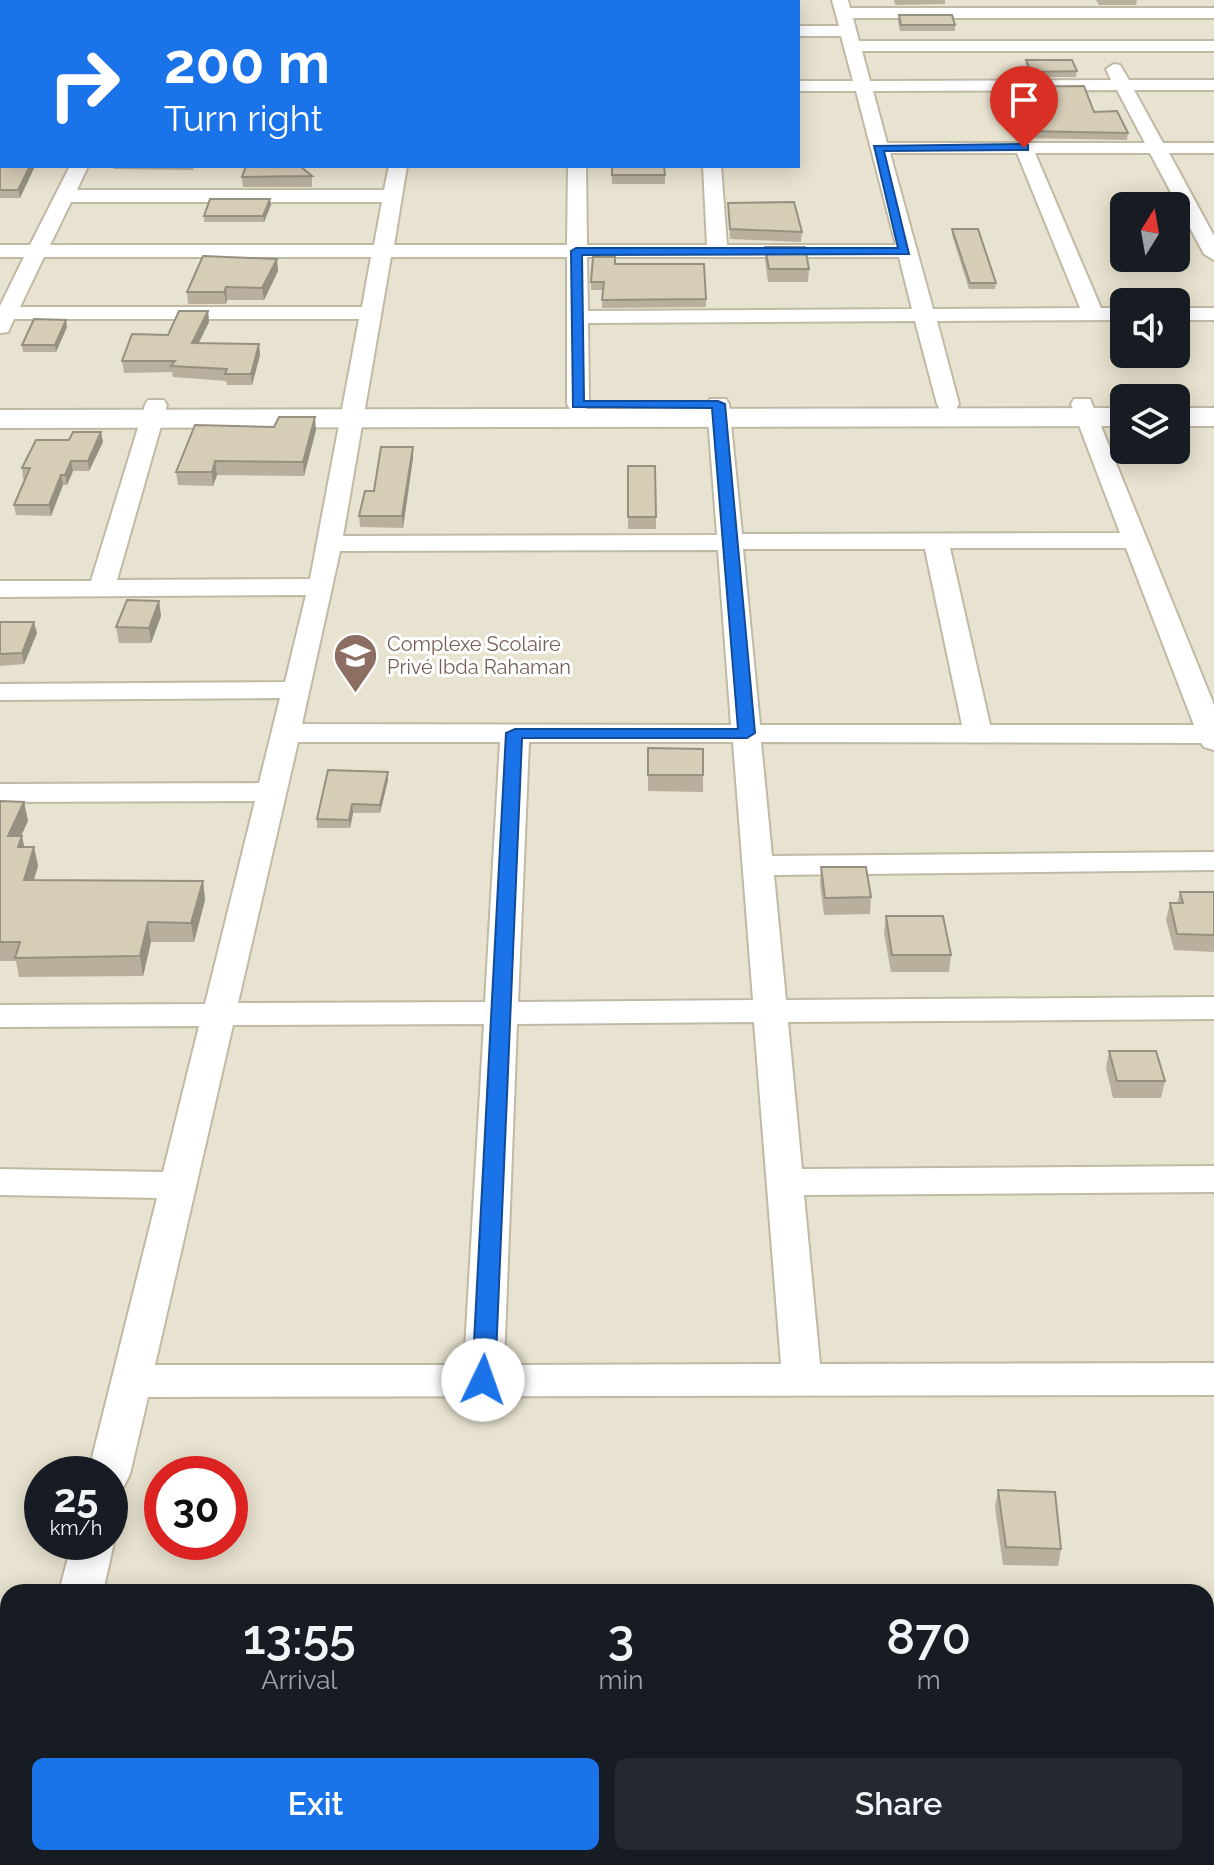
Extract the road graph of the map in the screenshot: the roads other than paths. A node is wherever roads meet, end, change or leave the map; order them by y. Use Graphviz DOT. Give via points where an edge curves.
graph roads {
  1 [pos="962,6"];
  2 [pos="1079,6"];
  3 [pos="1206,9"];
  4 [pos="846,23"];
  5 [pos="800,31"];
  6 [pos="1101,46"];
  7 [pos="1214,46"];
  8 [pos="1122,85"];
  9 [pos="1214,85"];
  10 [pos="800,86"];
  11 [pos="860,86"];
  12 [pos="878,148"];
  13 [pos="1024,148"];
  14 [pos="1155,148"];
  15 [pos="1214,148"];
  16 [pos="78,168"];
  17 [pos="398,168"];
  18 [pos="577,168"];
  19 [pos="712,168"];
  20 [pos="64,196"];
  21 [pos="394,196"];
  22 [pos="0,251"];
  23 [pos="37,251"];
  24 [pos="381,251"];
  25 [pos="576,251"];
  26 [pos="717,251"];
  27 [pos="905,251"];
  28 [pos="1214,254"];
  29 [pos="370,313"];
  30 [pos="1093,314"];
  31 [pos="1110,314"];
  32 [pos="1190,314"];
  33 [pos="1214,314"];
  34 [pos="924,315"];
  35 [pos="578,317"];
  36 [pos="2,318"];
  37 [pos="578,404"];
  38 [pos="948,404"];
  39 [pos="1190,404"];
  40 [pos="1214,404"];
  41 [pos="0,405"];
  42 [pos="1110,406"];
  43 [pos="1085,410"];
  44 [pos="719,411"];
  45 [pos="154,412"];
  46 [pos="353,412"];
  47 [pos="1110,414"];
  48 [pos="1190,417"];
  49 [pos="1214,417"];
  50 [pos="0,419"];
  51 [pos="1135,540"];
  52 [pos="936,541"];
  53 [pos="730,542"];
  54 [pos="329,544"];
  55 [pos="321,587"];
  56 [pos="102,588"];
  57 [pos="0,589"];
  58 [pos="296,690"];
  59 [pos="0,692"];
  60 [pos="286,733"];
  61 [pos="515,733"];
  62 [pos="747,733"];
  63 [pos="978,734"];
  64 [pos="1213,736"];
  65 [pos="272,792"];
  66 [pos="0,793"];
  67 [pos="1214,861"];
  68 [pos="758,866"];
  69 [pos="1214,1008"];
  70 [pos="771,1011"];
  71 [pos="501,1013"];
  72 [pos="219,1015"];
  73 [pos="0,1016"];
  74 [pos="1214,1179"];
  75 [pos="0,1182"];
  76 [pos="785,1182"];
  77 [pos="178,1185"];
  78 [pos="1214,1379"];
  79 [pos="483,1380"];
  80 [pos="802,1380"];
  81 [pos="131,1381"];
  82 [pos="113,1456"];
  83 [pos="89,1560"];
  84 [pos="83,1584"];
  1 -- 2 [label="street"];
  1 -- 4 [label="street"];
  2 -- 3 [label="street"];
  2 -- 6 [label="street"];
  4 -- 5 [label="street"];
  4 -- 6 [label="street"];
  4 -- 11 [label="street"];
  6 -- 7 [label="street"];
  6 -- 8 [label="street"];
  8 -- 9 [label="street"];
  8 -- 11 [label="street"];
  8 -- 14 [label="street"];
  10 -- 11 [label="street"];
  11 -- 12 [label="street"];
  12 -- 13 [label="street"];
  12 -- 27 [label="street"];
  13 -- 14 [label="street"];
  13 -- 30 [label="street"];
  14 -- 15 [label="street"];
  14 -- 28 [label="street"];
  16 -- 20 [label="street"];
  17 -- 21 [label="street"];
  18 -- 25 [label="street"];
  19 -- 26 [label="street"];
  20 -- 21 [label="street"];
  20 -- 23 [label="street"];
  21 -- 24 [label="street"];
  22 -- 23 [label="street"];
  23 -- 24 [label="street"];
  23 -- 36 [label="street"];
  24 -- 25 [label="street"];
  24 -- 29 [label="street"];
  25 -- 26 [label="street"];
  25 -- 35 [label="street"];
  26 -- 27 [label="street"];
  27 -- 34 [label="street"];
  29 -- 36 [label="street"];
  29 -- 46 [label="street"];
  30 -- 31 [label="street"];
  30 -- 34 [label="street"];
  32 -- 33 [label="street"];
  34 -- 35 [label="street"];
  34 -- 38 [label="street"];
  35 -- 37 [label="street"];
  37 -- 44 [label="street"];
  37 -- 46 [label="street"];
  38 -- 43 [label="street"];
  38 -- 44 [label="street"];
  39 -- 40 [label="street"];
  41 -- 45 [label="street"];
  42 -- 43 [label="street"];
  43 -- 44 [label="street"];
  43 -- 47 [label="street"];
  43 -- 51 [label="street"];
  44 -- 46 [label="street"];
  44 -- 53 [label="street"];
  45 -- 46 [label="street"];
  45 -- 50 [label="street"];
  45 -- 56 [label="street"];
  46 -- 54 [label="street"];
  48 -- 49 [label="street"];
  51 -- 52 [label="street"];
  51 -- 64 [label="street"];
  52 -- 53 [label="street"];
  52 -- 63 [label="street"];
  53 -- 54 [label="street"];
  53 -- 62 [label="street"];
  54 -- 55 [label="street"];
  55 -- 56 [label="street"];
  55 -- 58 [label="street"];
  56 -- 57 [label="street"];
  58 -- 59 [label="street"];
  58 -- 60 [label="street"];
  60 -- 61 [label="street"];
  60 -- 65 [label="street"];
  61 -- 62 [label="street"];
  61 -- 71 [label="street"];
  62 -- 63 [label="street"];
  62 -- 68 [label="street"];
  63 -- 64 [label="street"];
  65 -- 66 [label="street"];
  65 -- 72 [label="street"];
  67 -- 68 [label="street"];
  68 -- 70 [label="street"];
  69 -- 70 [label="street"];
  70 -- 71 [label="street"];
  70 -- 76 [label="street"];
  71 -- 72 [label="street"];
  71 -- 79 [label="street"];
  72 -- 73 [label="street"];
  72 -- 77 [label="street"];
  74 -- 76 [label="street"];
  75 -- 77 [label="street"];
  76 -- 80 [label="street"];
  77 -- 81 [label="street"];
  78 -- 80 [label="street"];
  79 -- 80 [label="street"];
  79 -- 81 [label="street"];
  81 -- 82 [label="street"];
  83 -- 84 [label="street"];
}
